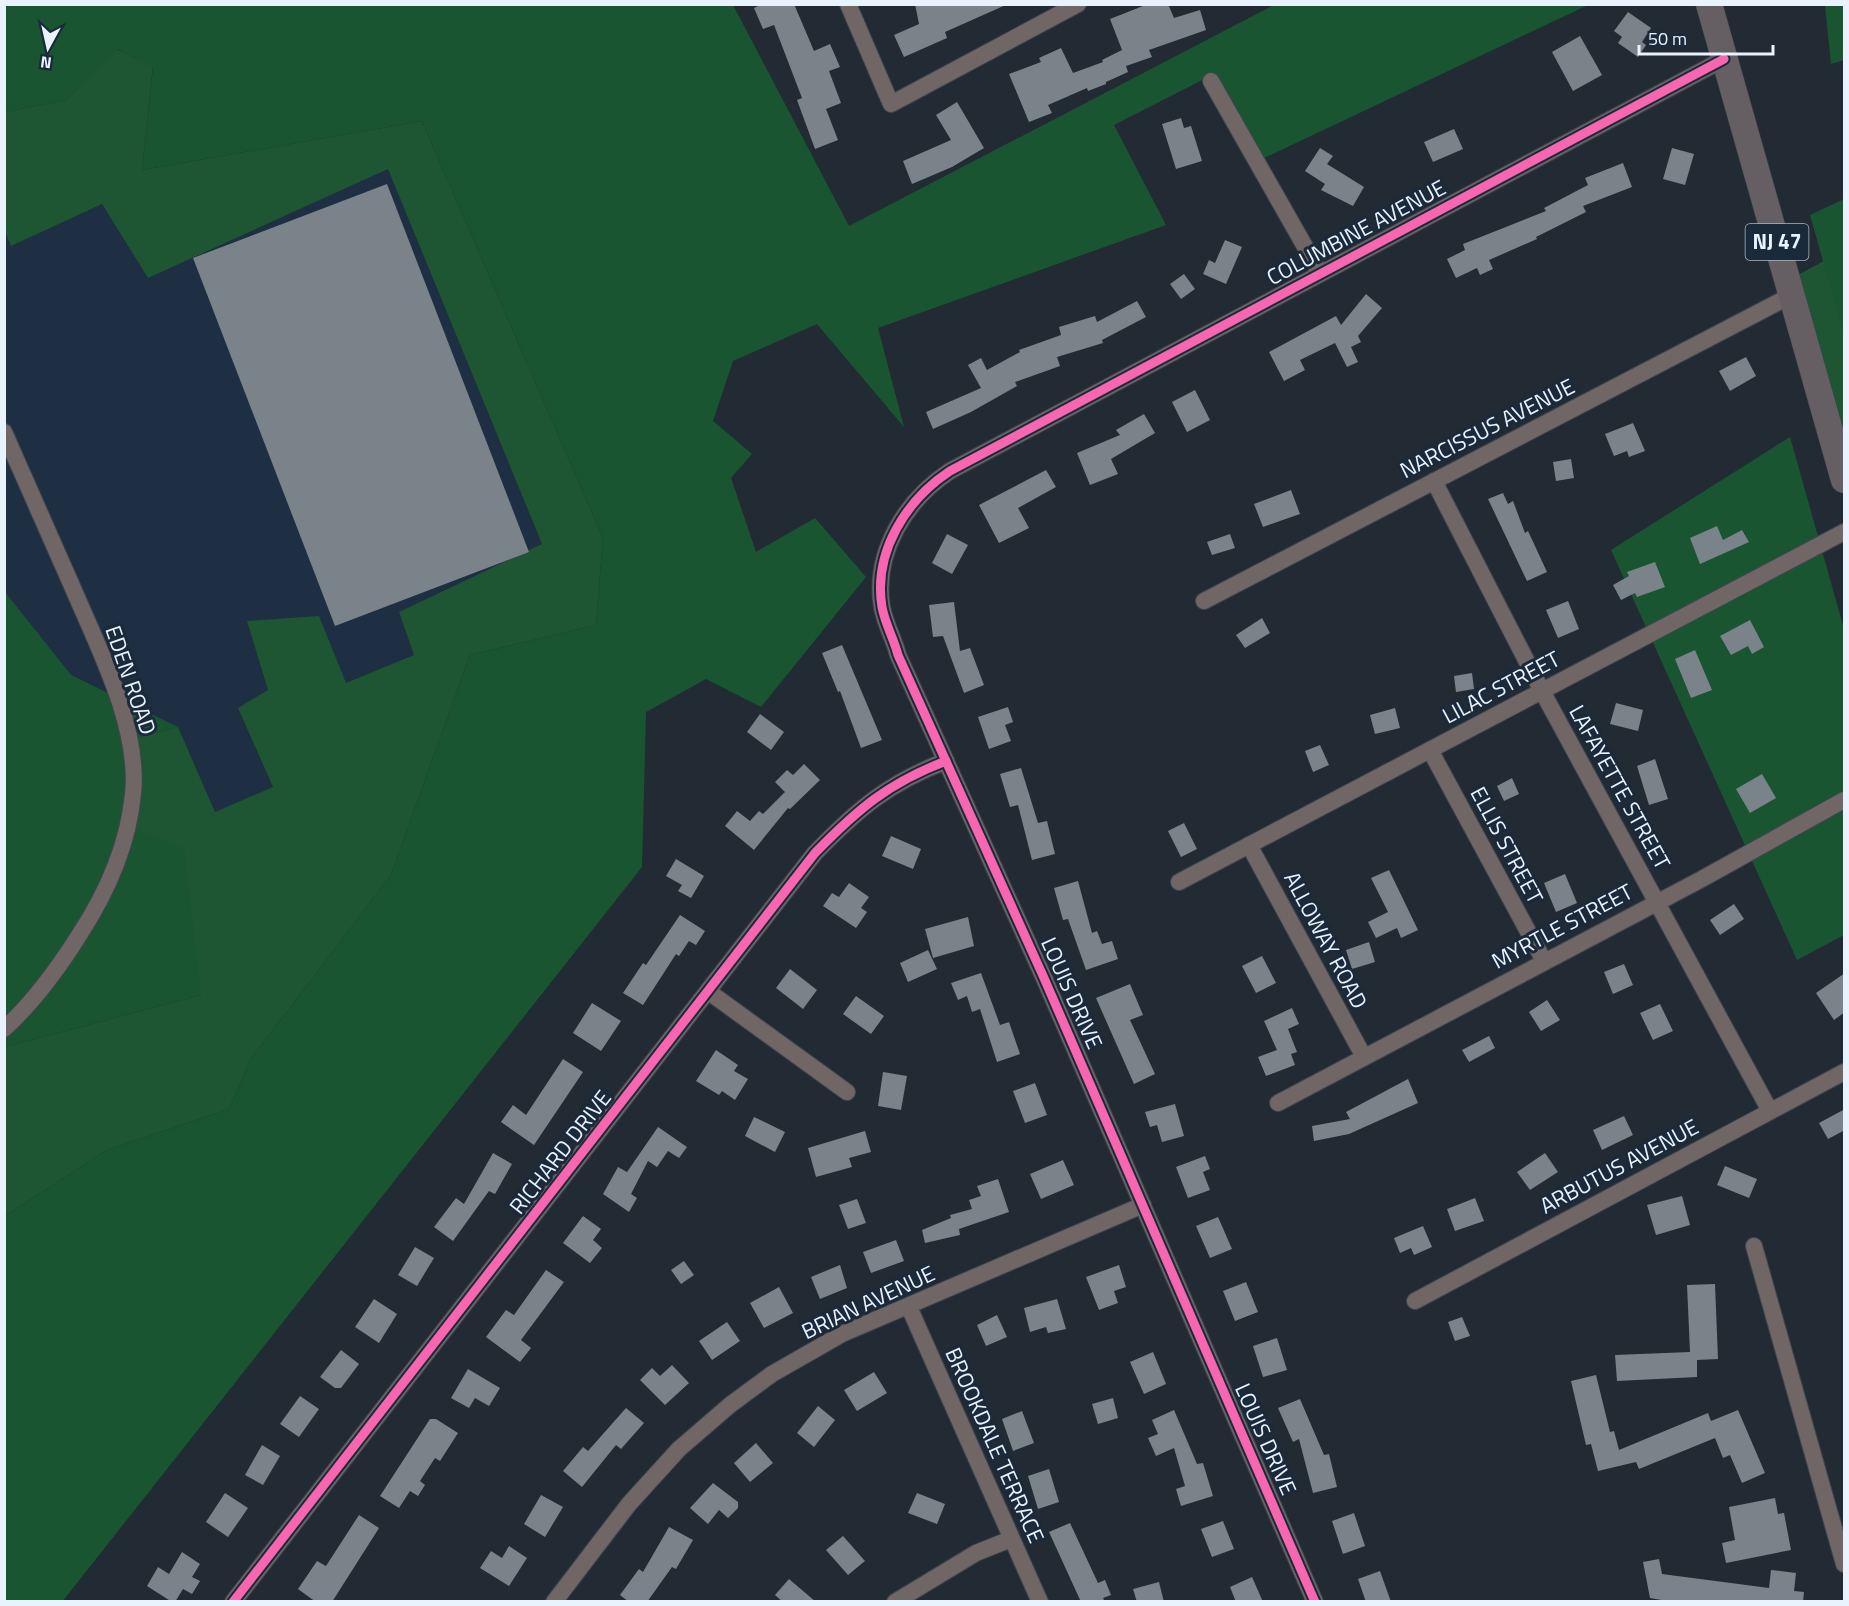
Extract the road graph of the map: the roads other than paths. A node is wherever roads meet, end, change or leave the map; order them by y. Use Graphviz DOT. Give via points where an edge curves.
graph roads {
  1 [pos="848,4"];
  2 [pos="1078,4"];
  3 [pos="1709,4"];
  4 [pos="1055,10"];
  5 [pos="1724,59"];
  6 [pos="1211,81"];
  7 [pos="1320,273"];
  8 [pos="1792,295"];
  9 [pos="4,432"];
  10 [pos="1006,441"];
  11 [pos="1845,480"];
  12 [pos="1434,481"];
  13 [pos="1845,532"];
  14 [pos="1204,601"];
  15 [pos="1542,691"];
  16 [pos="1430,750"];
  17 [pos="946,760"];
  18 [pos="1845,800"];
  19 [pos="1249,845"];
  20 [pos="1179,882"];
  21 [pos="1657,902"];
  22 [pos="1544,961"];
  23 [pos="709,992"];
  24 [pos="4,1029"];
  25 [pos="1364,1057"];
  26 [pos="1845,1072"];
  27 [pos="847,1092"];
  28 [pos="1278,1103"];
  29 [pos="1770,1112"];
  30 [pos="1143,1205"];
  31 [pos="1754,1246"];
  32 [pos="1415,1301"];
  33 [pos="909,1307"];
  34 [pos="1011,1539"];
  35 [pos="1845,1564"];
  36 [pos="233,1602"];
  37 [pos="554,1602"];
  38 [pos="895,1602"];
  39 [pos="1040,1602"];
  40 [pos="1316,1602"];
  1 -- 4 [label="street" via="891,104"];
  2 -- 4 [label="street"];
  3 -- 5 [label="main road, NJ 47"];
  5 -- 7 [label="street, COLUMBINE AVENUE"];
  5 -- 8 [label="main road, NJ 47"];
  6 -- 7 [label="street"];
  7 -- 10 [label="street, COLUMBINE AVENUE"];
  8 -- 11 [label="main road, NJ 47"];
  8 -- 12 [label="street, NARCISSUS AVENUE"];
  9 -- 24 [label="street, EDEN ROAD" via="105,662 127,731 134,776 128,826 110,882 57,969"];
  10 -- 17 [label="street, LOUIS DRIVE" via="928,485 906,510 883,566 882,608 898,656"];
  12 -- 14 [label="street, NARCISSUS AVENUE"];
  12 -- 15 [label="street, LAFAYETTE STREET"];
  13 -- 15 [label="street, LILAC STREET"];
  15 -- 16 [label="street, LILAC STREET"];
  15 -- 21 [label="street, LAFAYETTE STREET"];
  16 -- 19 [label="street, LILAC STREET"];
  16 -- 22 [label="street, ELLIS STREET"];
  17 -- 23 [label="street, RICHARD DRIVE" via="884,790 855,813 815,853"];
  17 -- 30 [label="street, LOUIS DRIVE"];
  18 -- 21 [label="street, MYRTLE STREET"];
  19 -- 20 [label="street, LILAC STREET"];
  19 -- 25 [label="street, ALLOWAY ROAD"];
  21 -- 22 [label="street, MYRTLE STREET"];
  21 -- 29 [label="street, LAFAYETTE STREET"];
  22 -- 25 [label="street, MYRTLE STREET"];
  23 -- 27 [label="street"];
  23 -- 36 [label="street, RICHARD DRIVE"];
  25 -- 28 [label="street, MYRTLE STREET"];
  26 -- 29 [label="street, ARBUTUS AVENUE"];
  29 -- 32 [label="street, ARBUTUS AVENUE"];
  30 -- 33 [label="street, BRIAN AVENUE"];
  30 -- 40 [label="street, LOUIS DRIVE"];
  31 -- 35 [label="street"];
  33 -- 34 [label="street, BROOKDALE TERRACE"];
  33 -- 37 [label="street, BRIAN AVENUE" via="842,1334 772,1374 730,1405 679,1449 636,1496"];
  34 -- 38 [label="street" via="976,1553"];
  34 -- 39 [label="street, BROOKDALE TERRACE"];
}
